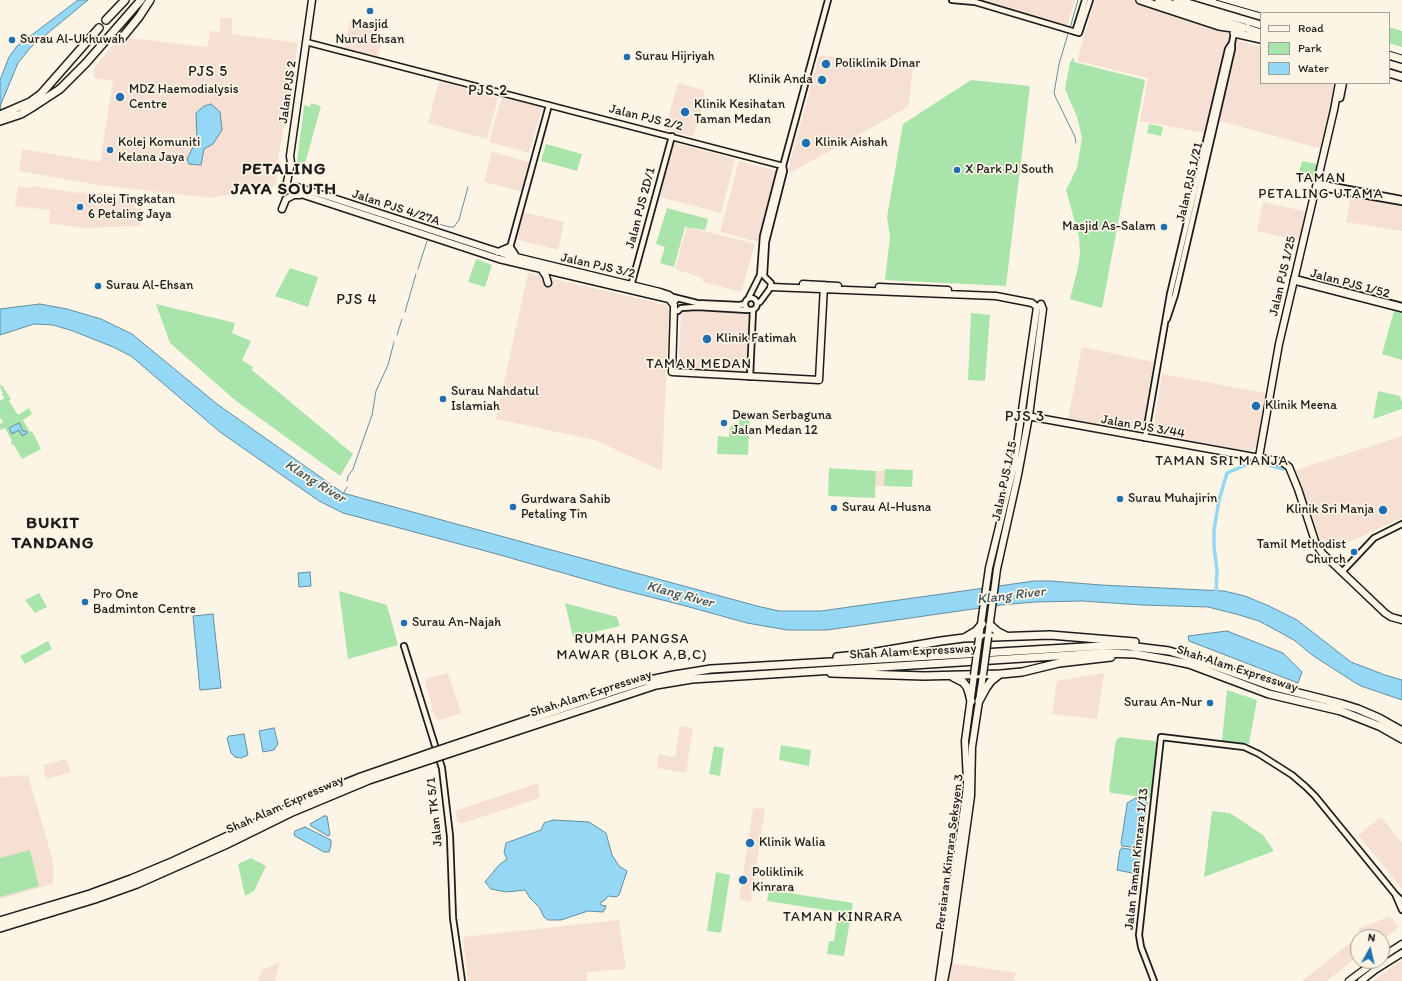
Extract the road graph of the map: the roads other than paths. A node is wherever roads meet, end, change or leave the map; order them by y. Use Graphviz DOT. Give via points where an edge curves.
graph roads {
  1 [pos="125,0"];
  2 [pos="141,0"];
  3 [pos="150,0"];
  4 [pos="312,0"];
  5 [pos="315,0"];
  6 [pos="828,0"];
  7 [pos="952,0"];
  8 [pos="1085,0"];
  9 [pos="1090,0"];
  10 [pos="1140,0"];
  11 [pos="1159,0"];
  12 [pos="1177,0"];
  13 [pos="1191,0"];
  14 [pos="106,20"];
  15 [pos="1260,20"];
  16 [pos="1260,25"];
  17 [pos="99,28"];
  18 [pos="1247,28"];
  19 [pos="1077,32"];
  20 [pos="1234,33"];
  21 [pos="1260,33"];
  22 [pos="121,39"];
  23 [pos="1260,39"];
  24 [pos="307,42"];
  25 [pos="1390,64"];
  26 [pos="1402,68"];
  27 [pos="1390,73"];
  28 [pos="1402,77"];
  29 [pos="1339,84"];
  30 [pos="1343,84"];
  31 [pos="549,104"];
  32 [pos="1334,110"];
  33 [pos="3,114"];
  34 [pos="0,121"];
  35 [pos="672,136"];
  36 [pos="783,166"];
  37 [pos="288,176"];
  38 [pos="1317,185"];
  39 [pos="286,187"];
  40 [pos="297,187"];
  41 [pos="307,196"];
  42 [pos="1402,199"];
  43 [pos="1402,202"];
  44 [pos="282,209"];
  45 [pos="400,224"];
  46 [pos="510,247"];
  47 [pos="508,255"];
  48 [pos="499,256"];
  49 [pos="517,258"];
  50 [pos="542,270"];
  51 [pos="1294,279"];
  52 [pos="548,283"];
  53 [pos="771,285"];
  54 [pos="631,286"];
  55 [pos="824,287"];
  56 [pos="750,297"];
  57 [pos="1371,299"];
  58 [pos="1029,302"];
  59 [pos="757,303"];
  60 [pos="675,304"];
  61 [pos="745,304"];
  62 [pos="1039,305"];
  63 [pos="1402,306"];
  64 [pos="1402,309"];
  65 [pos="751,310"];
  66 [pos="1034,324"];
  67 [pos="750,377"];
  68 [pos="1031,400"];
  69 [pos="1025,416"];
  70 [pos="1041,418"];
  71 [pos="1026,433"];
  72 [pos="1145,438"];
  73 [pos="1261,449"];
  74 [pos="1250,456"];
  75 [pos="1259,458"];
  76 [pos="1268,459"];
  77 [pos="1402,524"];
  78 [pos="1342,572"];
  79 [pos="1402,620"];
  80 [pos="982,622"];
  81 [pos="990,623"];
  82 [pos="1008,636"];
  83 [pos="964,638"];
  84 [pos="979,638"];
  85 [pos="988,638"];
  86 [pos="404,646"];
  87 [pos="1135,654"];
  88 [pos="1211,664"];
  89 [pos="779,665"];
  90 [pos="749,674"];
  91 [pos="1000,674"];
  92 [pos="974,675"];
  93 [pos="983,675"];
  94 [pos="952,676"];
  95 [pos="971,701"];
  96 [pos="979,701"];
  97 [pos="1402,731"];
  98 [pos="1402,740"];
  99 [pos="449,750"];
  100 [pos="431,756"];
  101 [pos="1395,894"];
  102 [pos="1402,901"];
  103 [pos="1402,910"];
  104 [pos="0,921"];
  105 [pos="0,928"];
  106 [pos="951,936"];
  107 [pos="1402,940"];
  108 [pos="1402,944"];
  109 [pos="1392,950"];
  110 [pos="1402,953"];
  111 [pos="942,960"];
  112 [pos="1365,969"];
  113 [pos="942,980"];
  114 [pos="462,981"];
  115 [pos="1154,981"];
  116 [pos="1349,981"];
  117 [pos="1361,981"];
  1 -- 14 [label="highway"];
  2 -- 34 [label="highway" via="65,84 21,114"];
  3 -- 22 [label="highway"];
  4 -- 24 [label="main road, Jalan PJS 2"];
  5 -- 24 [label="main road, Jalan PJS 2"];
  6 -- 36 [label="street"];
  7 -- 19 [label="street" via="975,2"];
  8 -- 19 [label="street"];
  9 -- 19 [label="street"];
  10 -- 18 [label="highway" via="1218,26"];
  11 -- 18 [label="highway"];
  12 -- 16 [label="highway"];
  13 -- 15 [label="highway"];
  17 -- 33 [label="highway" via="41,94"];
  18 -- 21 [label="highway"];
  20 -- 23 [label="highway"];
  20 -- 72 [label="street, Jalan PJS 1/21" via="1194,216 1165,325"];
  24 -- 31 [label="street, Jalan PJS 2/2"];
  24 -- 37 [label="main road, Jalan PJS 2"];
  25 -- 26 [label="highway"];
  27 -- 28 [label="highway"];
  29 -- 32 [label="main road, Jalan PJS 1/25"];
  30 -- 32 [label="main road, Jalan PJS 1/25" via="1338,106"];
  31 -- 35 [label="street, Jalan PJS 2/2"];
  31 -- 46 [label="street"];
  32 -- 38 [label="main road, Jalan PJS 1/25"];
  35 -- 36 [label="street, Jalan PJS 2/2"];
  35 -- 54 [label="street, Jalan PJS 2D/1"];
  36 -- 53 [label="street" via="766,242 764,276"];
  36 -- 56 [label="street" via="763,236 760,275"];
  37 -- 39 [label="main road, Jalan PJS 2"];
  37 -- 40 [label="main road"];
  38 -- 42 [label="street"];
  38 -- 43 [label="street"];
  38 -- 51 [label="main road, Jalan PJS 1/25"];
  39 -- 40 [label="main road, Jalan PJS 4/27A"];
  39 -- 41 [label="main road, Jalan PJS 4/27A"];
  40 -- 45 [label="main road, Jalan PJS 4/27A"];
  41 -- 44 [label="main road" via="294,195 286,199"];
  41 -- 45 [label="main road, Jalan PJS 4/27A"];
  45 -- 48 [label="main road, Jalan PJS 4/27A"];
  46 -- 47 [label="street"];
  46 -- 48 [label="main road"];
  46 -- 49 [label="main road"];
  47 -- 48 [label="main road, Jalan PJS 4/27A"];
  47 -- 49 [label="main road, Jalan PJS 3/2"];
  48 -- 50 [label="main road, Jalan PJS 3/2"];
  49 -- 54 [label="main road, Jalan PJS 3/2"];
  50 -- 52 [label="main road"];
  50 -- 60 [label="main road, Jalan PJS 3/2" via="669,299"];
  51 -- 57 [label="street, Jalan PJS 1/52"];
  51 -- 73 [label="main road, Jalan PJS 1/25" via="1276,356"];
  53 -- 55 [label="main road"];
  53 -- 59 [label="street"];
  54 -- 60 [label="main road, Jalan PJS 3/2" via="660,292"];
  55 -- 58 [label="main road" via="996,296"];
  55 -- 62 [label="main road" via="1001,293 1034,300"];
  55 -- 67 [label="main road" via="819,380"];
  56 -- 59 [label="street" via="755,298"];
  56 -- 61 [label="street"];
  57 -- 63 [label="street, Jalan PJS 1/52"];
  57 -- 64 [label="street, Jalan PJS 1/52"];
  58 -- 62 [label="main road"];
  58 -- 66 [label="main road" via="1033,308"];
  59 -- 65 [label="street"];
  60 -- 61 [label="street"];
  60 -- 65 [label="street" via="681,308"];
  60 -- 67 [label="main road" via="672,372"];
  61 -- 65 [label="street"];
  62 -- 66 [label="main road, Jalan PJS 1/15"];
  62 -- 68 [label="main road, Jalan PJS 1/15" via="1043,309"];
  65 -- 67 [label="street"];
  66 -- 69 [label="main road, Jalan PJS 1/15"];
  68 -- 69 [label="main road, Jalan PJS 1/15"];
  68 -- 70 [label="main road" via="1034,411"];
  69 -- 70 [label="main road, Jalan PJS 3/44"];
  69 -- 71 [label="main road, Jalan PJS 1/15"];
  69 -- 80 [label="main road, Jalan PJS 1/15" via="989,568"];
  70 -- 71 [label="main road" via="1032,423"];
  70 -- 72 [label="main road, Jalan PJS 3/44"];
  71 -- 81 [label="main road, Jalan PJS 1/15" via="997,569"];
  72 -- 74 [label="main road, Jalan PJS 3/44"];
  73 -- 74 [label="main road"];
  73 -- 75 [label="main road, Jalan PJS 1/25"];
  73 -- 76 [label="main road"];
  74 -- 75 [label="main road, Jalan PJS 3/44"];
  75 -- 76 [label="main road, Jalan PJS 3/44"];
  76 -- 78 [label="main road, Jalan PJS 3/44" via="1282,462 1289,468 1316,544"];
  77 -- 78 [label="street" via="1374,538"];
  78 -- 79 [label="main road, Jalan PJS 3/44" via="1385,613"];
  80 -- 83 [label="highway" via="973,634"];
  80 -- 84 [label="main road, Jalan PJS 1/15"];
  81 -- 82 [label="highway" via="998,632"];
  81 -- 85 [label="main road, Jalan PJS 1/15"];
  82 -- 85 [label="highway"];
  82 -- 88 [label="highway" via="1057,635 1134,642 1185,651"];
  83 -- 84 [label="highway"];
  83 -- 89 [label="highway"];
  84 -- 85 [label="highway"];
  84 -- 92 [label="main road, Jalan PJS 1/15, bridge"];
  85 -- 93 [label="main road, Jalan PJS 1/15, bridge"];
  86 -- 114 [label="street, Jalan TK 5/1" via="442,768 450,842 453,918"];
  87 -- 90 [label="highway, Shah Alam Expressway" via="1095,653"];
  87 -- 91 [label="highway" via="1060,663"];
  87 -- 98 [label="highway, Shah Alam Expressway" via="1183,663 1269,694 1341,711 1379,726"];
  88 -- 89 [label="highway, Shah Alam Expressway" via="1169,652 1128,646 1101,646"];
  88 -- 97 [label="highway, Shah Alam Expressway" via="1271,686 1358,709"];
  89 -- 99 [label="highway, Shah Alam Expressway" via="711,670 645,681"];
  90 -- 94 [label="highway"];
  90 -- 99 [label="highway, Shah Alam Expressway" via="656,685"];
  91 -- 93 [label="highway"];
  91 -- 96 [label="highway" via="991,680"];
  92 -- 93 [label="highway"];
  92 -- 94 [label="highway"];
  92 -- 95 [label="main road, Jalan PJS 1/15"];
  93 -- 96 [label="main road, Persiaran Kinrara Seksyen 3"];
  94 -- 95 [label="highway" via="967,687"];
  95 -- 111 [label="main road, Persiaran Kinrara Seksyen 3" via="965,741 966,794"];
  96 -- 106 [label="main road, Persiaran Kinrara Seksyen 3" via="972,747 970,796"];
  99 -- 100 [label="highway, Shah Alam Expressway, bridge"];
  100 -- 104 [label="highway, Shah Alam Expressway" via="361,777 314,796 131,879"];
  100 -- 105 [label="highway, Shah Alam Expressway" via="290,813 137,884"];
  101 -- 102 [label="street"];
  101 -- 103 [label="street"];
  101 -- 115 [label="street, Jalan Taman Kinrara 1/13" via="1315,796 1292,775 1255,751 1244,747 1161,737 1139,936"];
  106 -- 111 [label="main road" via="947,954"];
  106 -- 113 [label="main road, Persiaran Kinrara Seksyen 3"];
  107 -- 109 [label="main road"];
  108 -- 109 [label="main road"];
  110 -- 117 [label="main road"];
  111 -- 113 [label="main road" via="945,964"];
  112 -- 116 [label="main road"];
}
